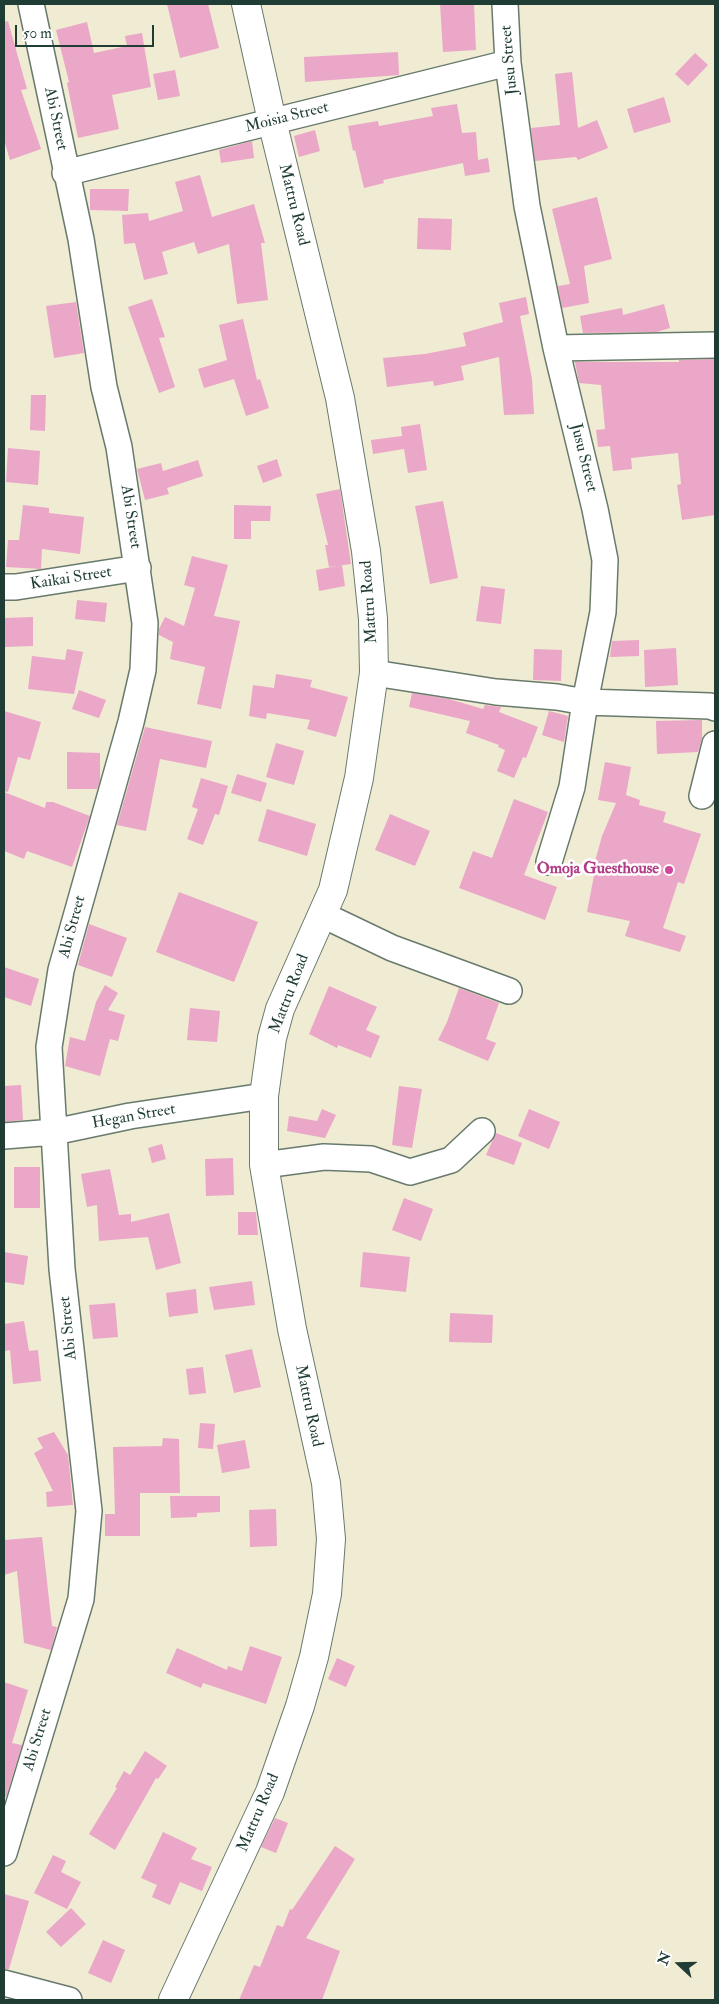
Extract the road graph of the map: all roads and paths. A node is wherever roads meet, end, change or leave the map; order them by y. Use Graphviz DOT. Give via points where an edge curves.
graph roads {
  1 [pos="31,4"];
  2 [pos="246,4"];
  3 [pos="505,4"];
  4 [pos="508,63"];
  5 [pos="272,121"];
  6 [pos="65,173"];
  7 [pos="715,345"];
  8 [pos="556,348"];
  9 [pos="138,568"];
  10 [pos="4,587"];
  11 [pos="374,673"];
  12 [pos="585,702"];
  13 [pos="715,708"];
  14 [pos="715,744"];
  15 [pos="702,796"];
  16 [pos="550,862"];
  17 [pos="323,915"];
  18 [pos="509,991"];
  19 [pos="264,1096"];
  20 [pos="482,1131"];
  21 [pos="54,1132"];
  22 [pos="4,1136"];
  23 [pos="264,1165"];
  24 [pos="4,1854"];
  25 [pos="4,1983"];
  26 [pos="68,2000"];
  27 [pos="173,2000"];
  1 -- 6 [label="street, Abi Street"];
  2 -- 5 [label="main road, Mattru Road"];
  3 -- 4 [label="street, Jusu Street"];
  4 -- 5 [label="street, Moisia Street"];
  4 -- 8 [label="street, Jusu Street" via="527,206"];
  5 -- 6 [label="street, Moisia Street"];
  5 -- 11 [label="main road, Mattru Road" via="340,398 356,483 373,619"];
  6 -- 9 [label="street, Abi Street" via="81,239 104,387 119,447"];
  7 -- 8 [label="street"];
  8 -- 12 [label="street, Jusu Street" via="605,560 603,612"];
  9 -- 10 [label="street, Kaikai Street"];
  9 -- 21 [label="street, Abi Street" via="145,622 143,670 61,970 49,1047"];
  11 -- 12 [label="street"];
  11 -- 17 [label="main road, Mattru Road" via="359,778 333,890"];
  12 -- 13 [label="street"];
  12 -- 16 [label="street, Jusu Street" via="572,787"];
  14 -- 15 [label="street"];
  17 -- 18 [label="street" via="392,948"];
  17 -- 19 [label="main road, Mattru Road" via="280,1009 272,1038"];
  19 -- 21 [label="street, Hegan Street" via="130,1116"];
  19 -- 23 [label="main road, Mattru Road"];
  20 -- 23 [label="street" via="451,1160 410,1172 371,1159 324,1158"];
  21 -- 22 [label="street, Hegan Street"];
  21 -- 24 [label="street, Abi Street" via="62,1269 89,1511 81,1599"];
  23 -- 27 [label="main road, Mattru Road" via="290,1320 326,1483 330,1539 327,1594 310,1674 270,1792"];
  25 -- 26 [label="street"];
}
